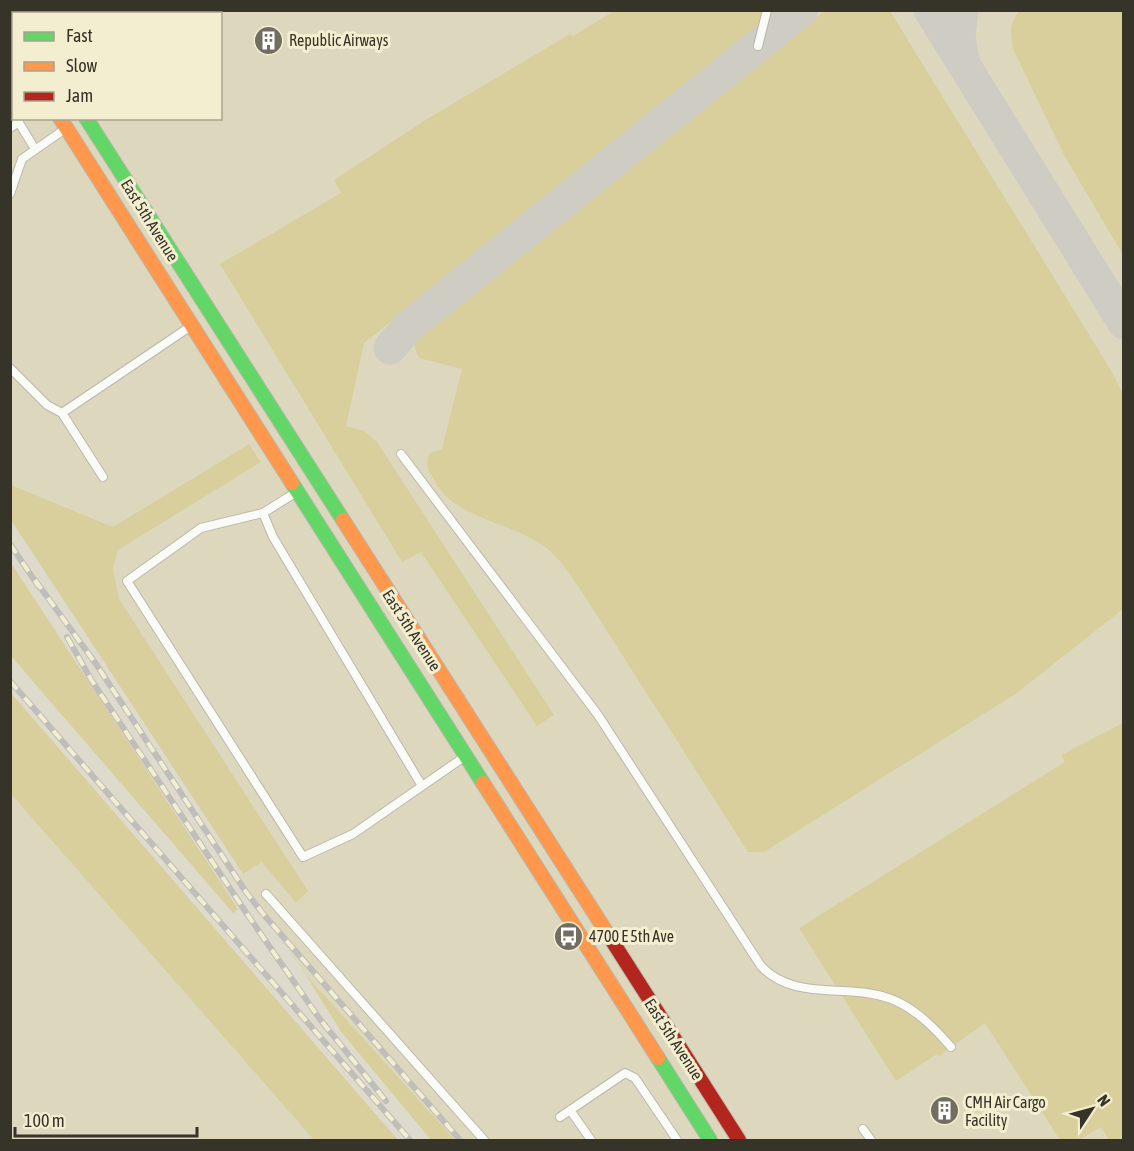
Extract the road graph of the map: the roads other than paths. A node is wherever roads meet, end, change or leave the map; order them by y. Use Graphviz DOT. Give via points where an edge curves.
graph roads {
  1 [pos="767,10"];
  2 [pos="758,46"];
  3 [pos="17,120"];
  4 [pos="71,122"];
  5 [pos="10,128"];
  6 [pos="93,146"];
  7 [pos="35,149"];
  8 [pos="120,173"];
  9 [pos="11,190"];
  10 [pos="211,316"];
  11 [pos="192,326"];
  12 [pos="10,368"];
  13 [pos="62,413"];
  14 [pos="402,454"];
  15 [pos="103,477"];
  16 [pos="297,492"];
  17 [pos="263,513"];
  18 [pos="465,756"];
  19 [pos="422,786"];
  20 [pos="266,894"];
  21 [pos="596,940"];
  22 [pos="951,1047"];
  23 [pos="570,1110"];
  24 [pos="561,1117"];
  25 [pos="863,1129"];
  26 [pos="484,1140"];
  27 [pos="591,1140"];
  28 [pos="677,1140"];
  29 [pos="710,1140"];
  30 [pos="739,1140"];
  31 [pos="871,1140"];
  1 -- 2 [label="lane"];
  3 -- 5 [label="lane"];
  3 -- 7 [label="lane"];
  4 -- 7 [label="lane"];
  4 -- 8 [label="main road, East 5th Avenue"];
  4 -- 11 [label="main road, East 5th Avenue"];
  6 -- 8 [label="lane"];
  7 -- 9 [label="lane" via="22,159"];
  8 -- 10 [label="main road, East 5th Avenue"];
  10 -- 11 [label="lane"];
  10 -- 21 [label="main road, East 5th Avenue"];
  11 -- 13 [label="lane"];
  11 -- 16 [label="main road, East 5th Avenue"];
  12 -- 13 [label="lane" via="47,405"];
  13 -- 15 [label="lane"];
  14 -- 22 [label="lane" via="598,715 760,966 776,980 790,984 873,994 902,1003"];
  16 -- 17 [label="lane"];
  16 -- 18 [label="main road, East 5th Avenue"];
  17 -- 19 [label="lane" via="273,537"];
  17 -- 19 [label="lane" via="201,528 127,581 303,856 353,834"];
  18 -- 19 [label="lane"];
  18 -- 21 [label="main road, East 5th Avenue"];
  20 -- 26 [label="lane"];
  21 -- 29 [label="main road, East 5th Avenue"];
  21 -- 30 [label="main road, East 5th Avenue"];
  23 -- 24 [label="lane"];
  23 -- 27 [label="lane"];
  23 -- 28 [label="lane" via="625,1073 635,1078"];
  25 -- 31 [label="lane"];
}
